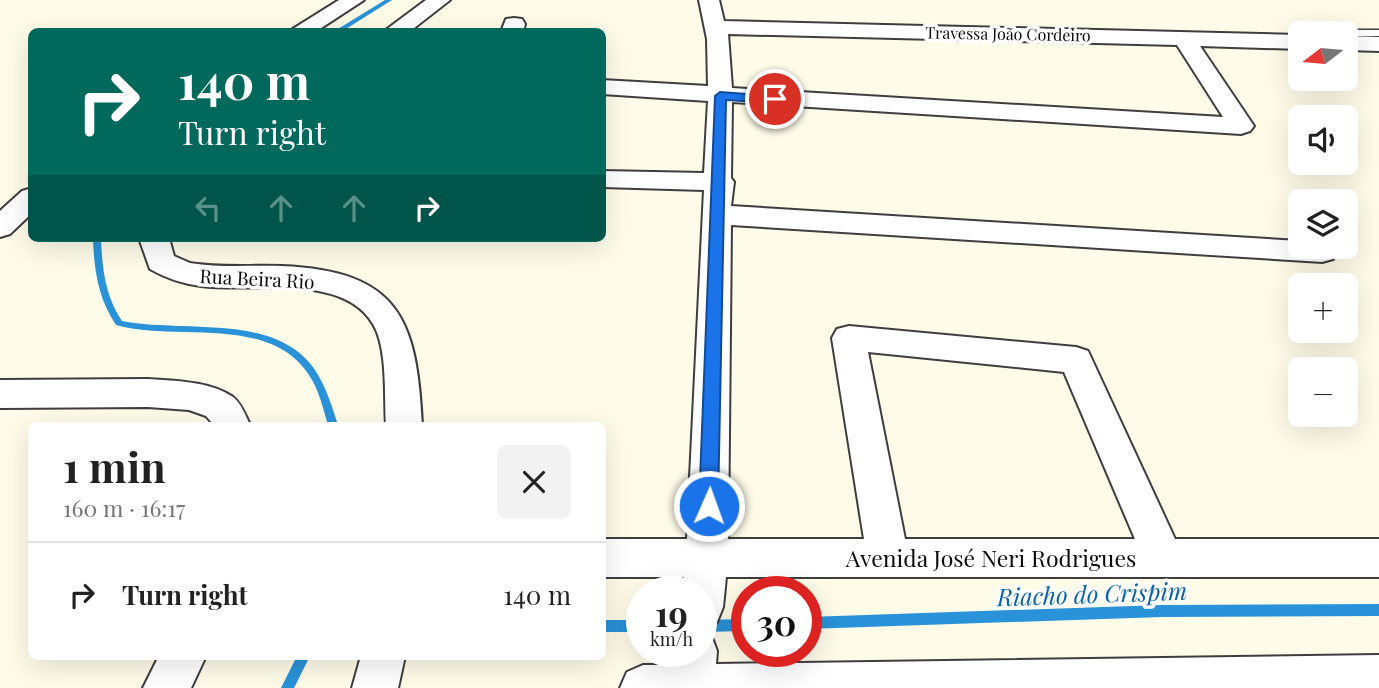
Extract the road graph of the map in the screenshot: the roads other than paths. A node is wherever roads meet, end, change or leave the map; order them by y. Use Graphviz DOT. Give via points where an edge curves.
graph roads {
  1 [pos="354,0"];
  2 [pos="440,0"];
  3 [pos="713,13"];
  4 [pos="306,28"];
  5 [pos="400,28"];
  6 [pos="1379,33"];
  7 [pos="1358,36"];
  8 [pos="1184,39"];
  9 [pos="1358,40"];
  10 [pos="1288,42"];
  11 [pos="1379,44"];
  12 [pos="606,87"];
  13 [pos="720,96"];
  14 [pos="606,179"];
  15 [pos="720,182"];
  16 [pos="28,201"];
  17 [pos="719,215"];
  18 [pos="0,227"];
  19 [pos="155,242"];
  20 [pos="1288,250"];
  21 [pos="0,394"];
  22 [pos="230,422"];
  23 [pos="404,422"];
  24 [pos="606,558"];
  25 [pos="707,558"];
  26 [pos="1379,558"];
  27 [pos="888,559"];
  28 [pos="1164,559"];
  29 [pos="705,576"];
  30 [pos="182,660"];
  31 [pos="382,660"];
  32 [pos="693,667"];
  33 [pos="1379,678"];
  34 [pos="1219,684"];
  35 [pos="762,687"];
  36 [pos="166,688"];
  37 [pos="375,688"];
  38 [pos="643,688"];
  39 [pos="690,688"];
  1 -- 4 [label="street"];
  2 -- 5 [label="street"];
  3 -- 8 [label="street, Travessa João Cordeiro"];
  3 -- 13 [label="street"];
  6 -- 7 [label="lane"];
  8 -- 10 [label="street, Travessa João Cordeiro"];
  8 -- 13 [label="street" via="1241,126"];
  9 -- 11 [label="street"];
  12 -- 13 [label="street"];
  13 -- 15 [label="street"];
  14 -- 15 [label="street"];
  15 -- 17 [label="street"];
  16 -- 18 [label="street"];
  17 -- 20 [label="street"];
  17 -- 25 [label="street"];
  19 -- 23 [label="street, Rua Beira Rio" via="161,262 176,272 313,280 344,287 365,298 385,316 394,338"];
  21 -- 22 [label="street" via="191,396 219,406"];
  24 -- 25 [label="street, Avenida José Neri Rodrigues"];
  25 -- 27 [label="street, Avenida José Neri Rodrigues"];
  25 -- 29 [label="street"];
  26 -- 28 [label="street, Avenida José Neri Rodrigues"];
  27 -- 28 [label="street, Avenida José Neri Rodrigues"];
  27 -- 28 [label="street" via="849,338 1076,359"];
  30 -- 36 [label="street"];
  31 -- 37 [label="street"];
  32 -- 39 [label="street"];
  33 -- 34 [label="street"];
  34 -- 35 [label="street"];
  35 -- 39 [label="street"];
  38 -- 39 [label="street"];
}
